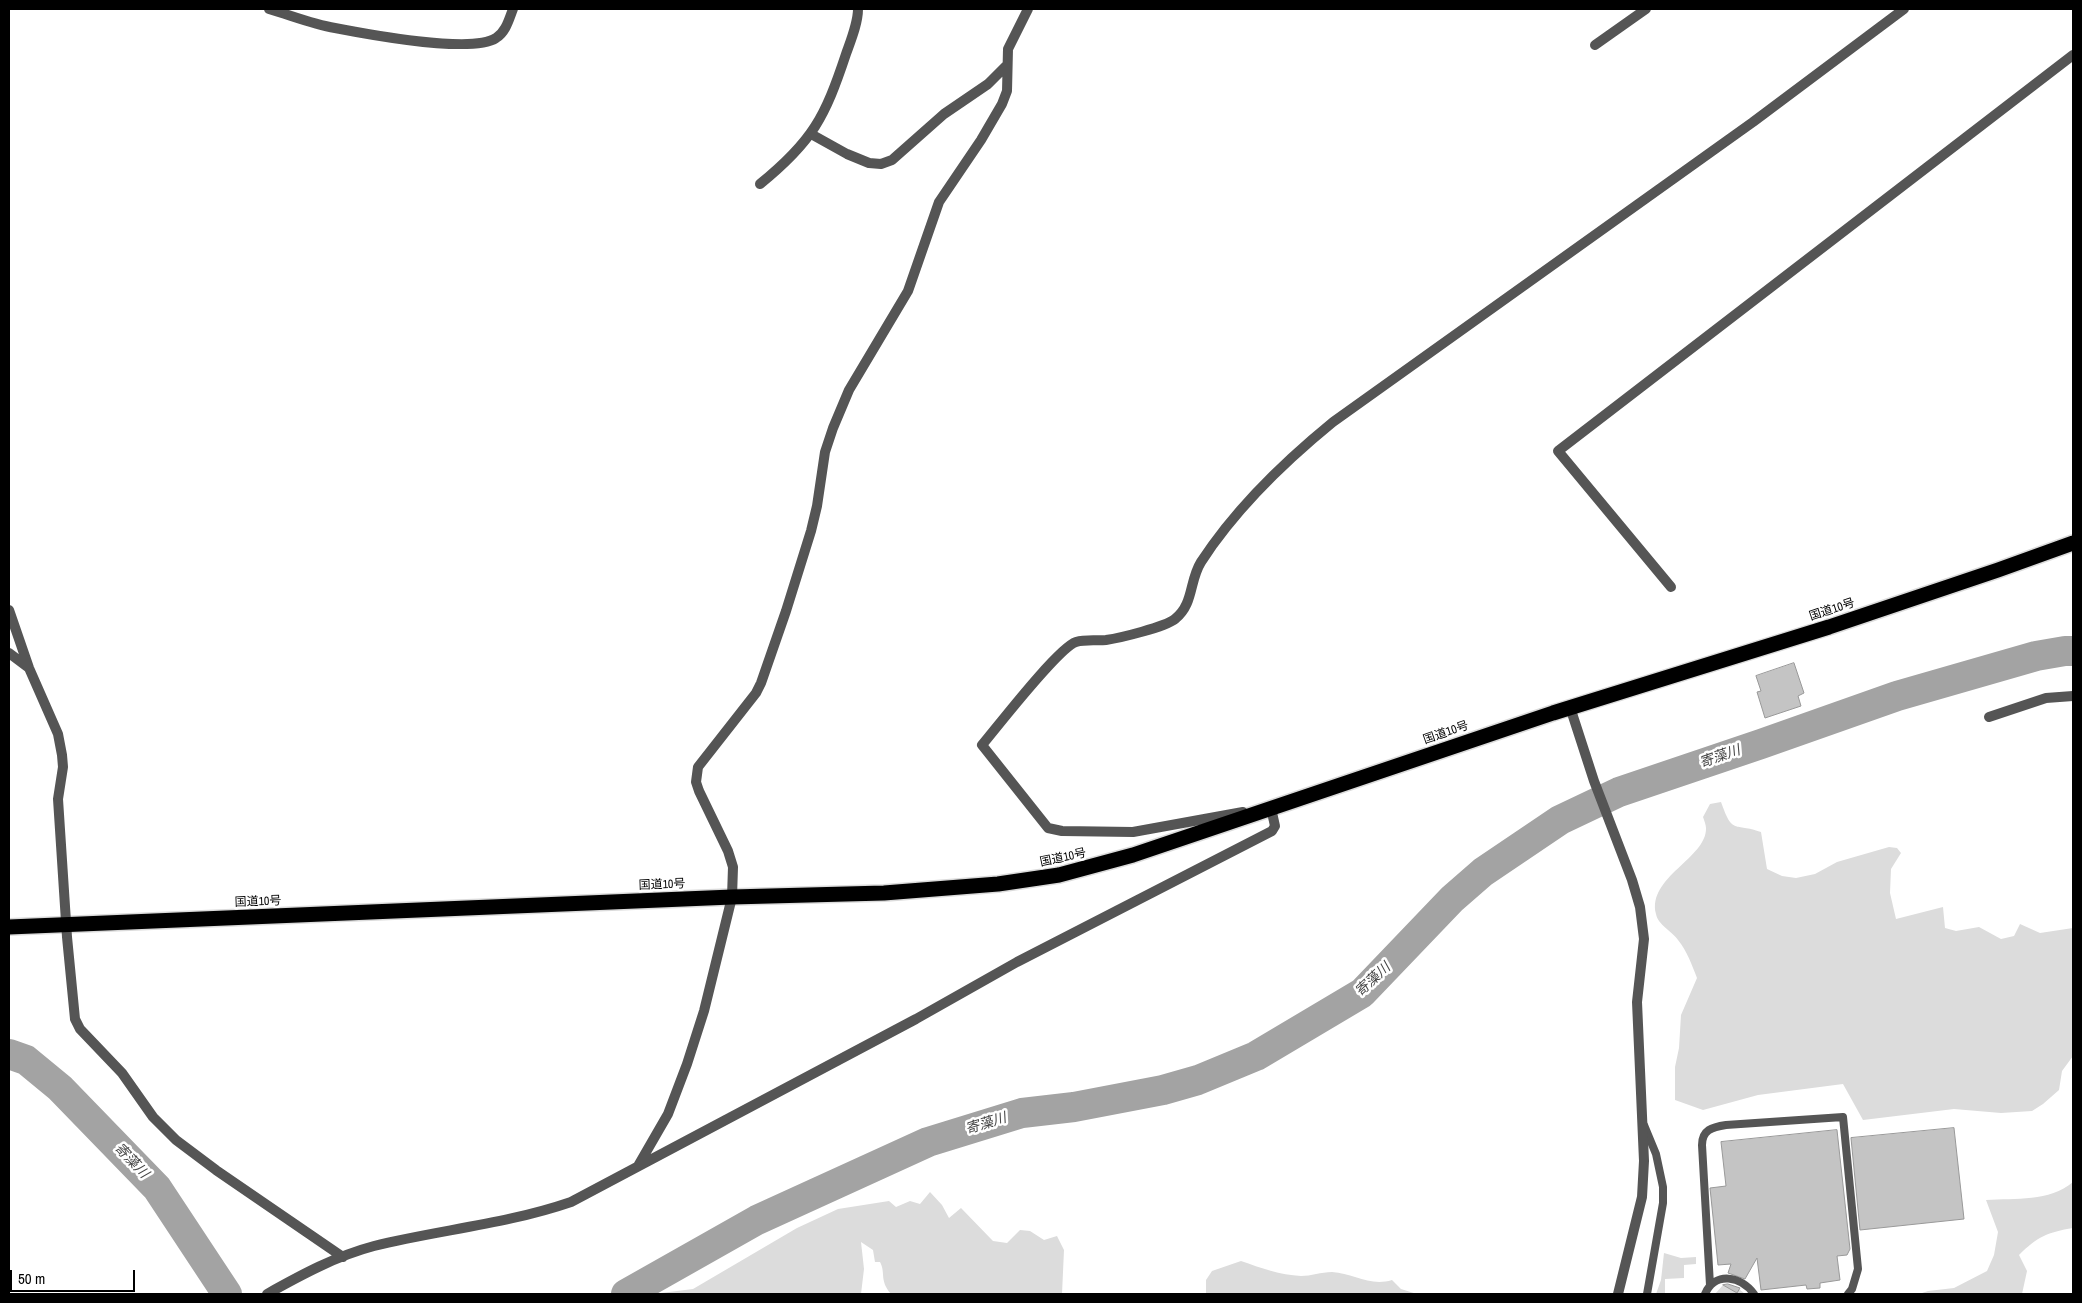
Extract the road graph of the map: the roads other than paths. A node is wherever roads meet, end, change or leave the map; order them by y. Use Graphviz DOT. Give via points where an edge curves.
graph roads {
  1 [pos="268,9"];
  2 [pos="513,9"];
  3 [pos="858,9"];
  4 [pos="1028,9"];
  5 [pos="1646,9"];
  6 [pos="1904,9"];
  7 [pos="1595,45"];
  8 [pos="2073,55"];
  9 [pos="1006,66"];
  10 [pos="811,134"];
  11 [pos="760,184"];
  12 [pos="2073,543"];
  13 [pos="1671,587"];
  14 [pos="9,610"];
  15 [pos="9,653"];
  16 [pos="29,668"];
  17 [pos="2073,696"];
  18 [pos="1570,707"];
  19 [pos="1989,717"];
  20 [pos="1271,808"];
  21 [pos="732,897"];
  22 [pos="66,925"];
  23 [pos="9,927"];
  24 [pos="1641,1119"];
  25 [pos="638,1167"];
  26 [pos="343,1257"];
  27 [pos="1710,1286"];
  28 [pos="271,1292"];
  29 [pos="1618,1294"];
  30 [pos="1647,1294"];
  31 [pos="1705,1294"];
  32 [pos="1754,1294"];
  33 [pos="1848,1294"];
  1 -- 2 [label="street" via="333,28 471,45 498,37 507,26"];
  3 -- 10 [label="street" via="833,94"];
  4 -- 9 [label="street" via="1008,49"];
  5 -- 7 [label="street"];
  6 -- 20 [label="street" via="1753,122 1333,422 1300,449 1230,523 1195,572 1188,604 1182,612 1162,625 1122,637 1075,642 1033,684 982,745 1048,828 1133,832"];
  8 -- 13 [label="street" via="1558,451"];
  9 -- 10 [label="street" via="892,160 869,163"];
  9 -- 21 [label="street" via="1007,91 1002,104 939,202 908,291 849,390 832,428 811,531 761,682 698,767 696,782 699,791 733,867"];
  10 -- 11 [label="street" via="799,150"];
  12 -- 18 [label="highway, 国道10号" via="1828,627"];
  14 -- 16 [label="street"];
  15 -- 16 [label="street"];
  16 -- 22 [label="street" via="58,734 62,754 58,799"];
  17 -- 19 [label="street" via="2046,698"];
  18 -- 20 [label="highway, 国道10号"];
  18 -- 24 [label="street" via="1636,894 1644,938 1637,1002"];
  20 -- 21 [label="highway, 国道10号" via="1125,858 1028,880 894,892"];
  20 -- 25 [label="street" via="1275,826 1272,831 1017,962"];
  21 -- 22 [label="highway, 国道10号"];
  21 -- 25 [label="street" via="704,1011 687,1064 668,1114"];
  22 -- 23 [label="highway, 国道10号"];
  22 -- 26 [label="street" via="75,1019 80,1029 122,1073 153,1117 201,1159"];
  24 -- 29 [label="street" via="1642,1197"];
  24 -- 30 [label="lane" via="1656,1154 1663,1187"];
  25 -- 26 [label="street" via="571,1202 540,1213 417,1236"];
  26 -- 28 [label="street"];
  27 -- 31 [label="lane"];
  27 -- 32 [label="lane" via="1718,1280 1731,1278"];
  27 -- 33 [label="lane" via="1704,1133 1726,1124 1843,1117 1858,1269"];
}
